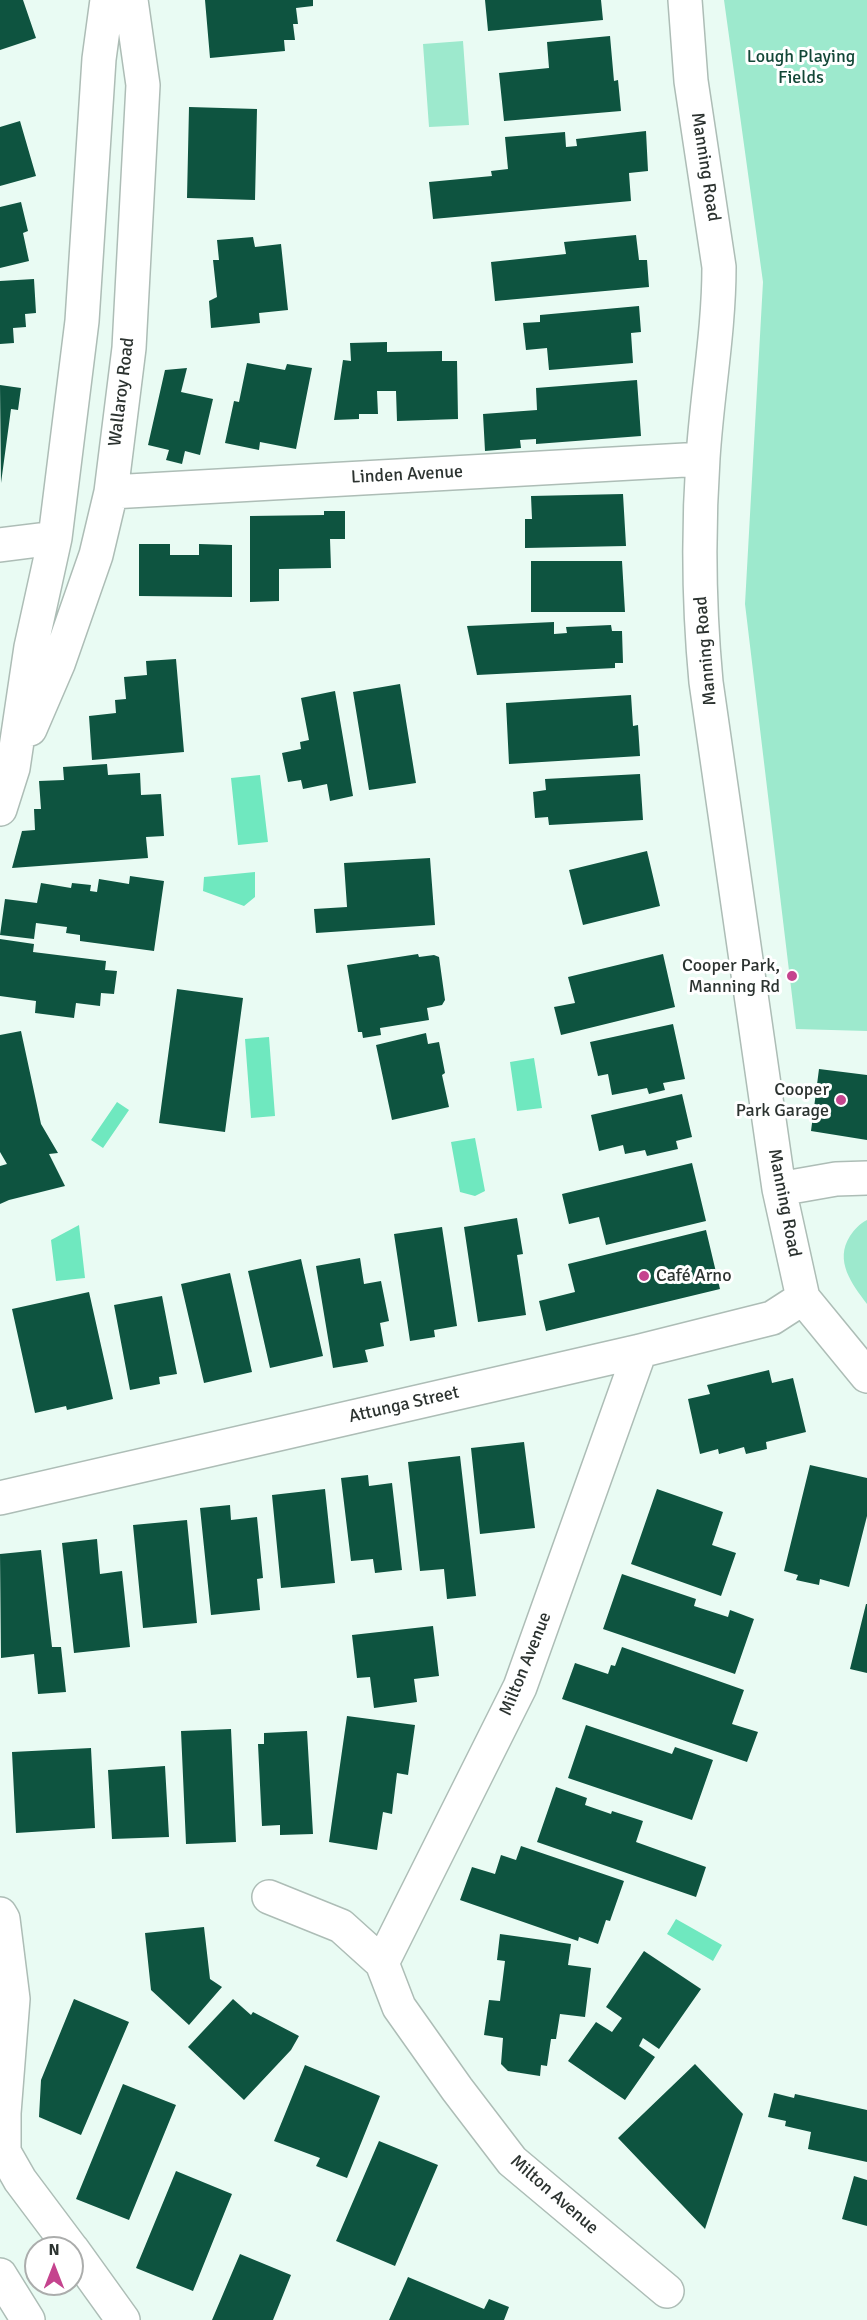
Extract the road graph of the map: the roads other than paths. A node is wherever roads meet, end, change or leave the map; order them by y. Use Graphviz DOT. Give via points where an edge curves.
graph roads {
  1 [pos="107,0"];
  2 [pos="131,0"];
  3 [pos="685,0"];
  4 [pos="703,459"];
  5 [pos="111,492"];
  6 [pos="55,538"];
  7 [pos="0,545"];
  8 [pos="14,768"];
  9 [pos="0,808"];
  10 [pos="867,1178"];
  11 [pos="779,1189"];
  12 [pos="803,1298"];
  13 [pos="640,1351"];
  14 [pos="867,1376"];
  15 [pos="0,1498"];
  16 [pos="269,1898"];
  17 [pos="0,1914"];
  18 [pos="382,1963"];
  19 [pos="62,2236"];
  20 [pos="84,2266"];
  21 [pos="0,2275"];
  22 [pos="667,2291"];
  23 [pos="28,2320"];
  24 [pos="123,2320"];
  1 -- 6 [label="street, Wallaroy Road" via="99,59 82,321"];
  2 -- 5 [label="street, Wallaroy Road" via="143,85 129,348"];
  3 -- 4 [label="street, Manning Road" via="691,81 719,267"];
  4 -- 5 [label="street, Linden Avenue"];
  4 -- 11 [label="street, Manning Road" via="700,601 705,672"];
  5 -- 8 [label="street, Wallaroy Road" via="96,555 62,653"];
  6 -- 7 [label="street"];
  6 -- 8 [label="street, Wallaroy Road" via="30,646"];
  8 -- 9 [label="street, Wallaroy Road"];
  10 -- 11 [label="street"];
  11 -- 12 [label="street, Manning Road"];
  12 -- 13 [label="street, Attunga Street" via="772,1318"];
  12 -- 14 [label="street"];
  13 -- 15 [label="street, Attunga Street"];
  13 -- 18 [label="street, Milton Avenue" via="520,1687"];
  16 -- 18 [label="street, Milton Avenue" via="341,1926"];
  17 -- 19 [label="street" via="14,1999 4,2152"];
  18 -- 22 [label="street, Milton Avenue" via="399,2007 512,2161"];
  20 -- 24 [label="street"];
  21 -- 23 [label="street"];
}
